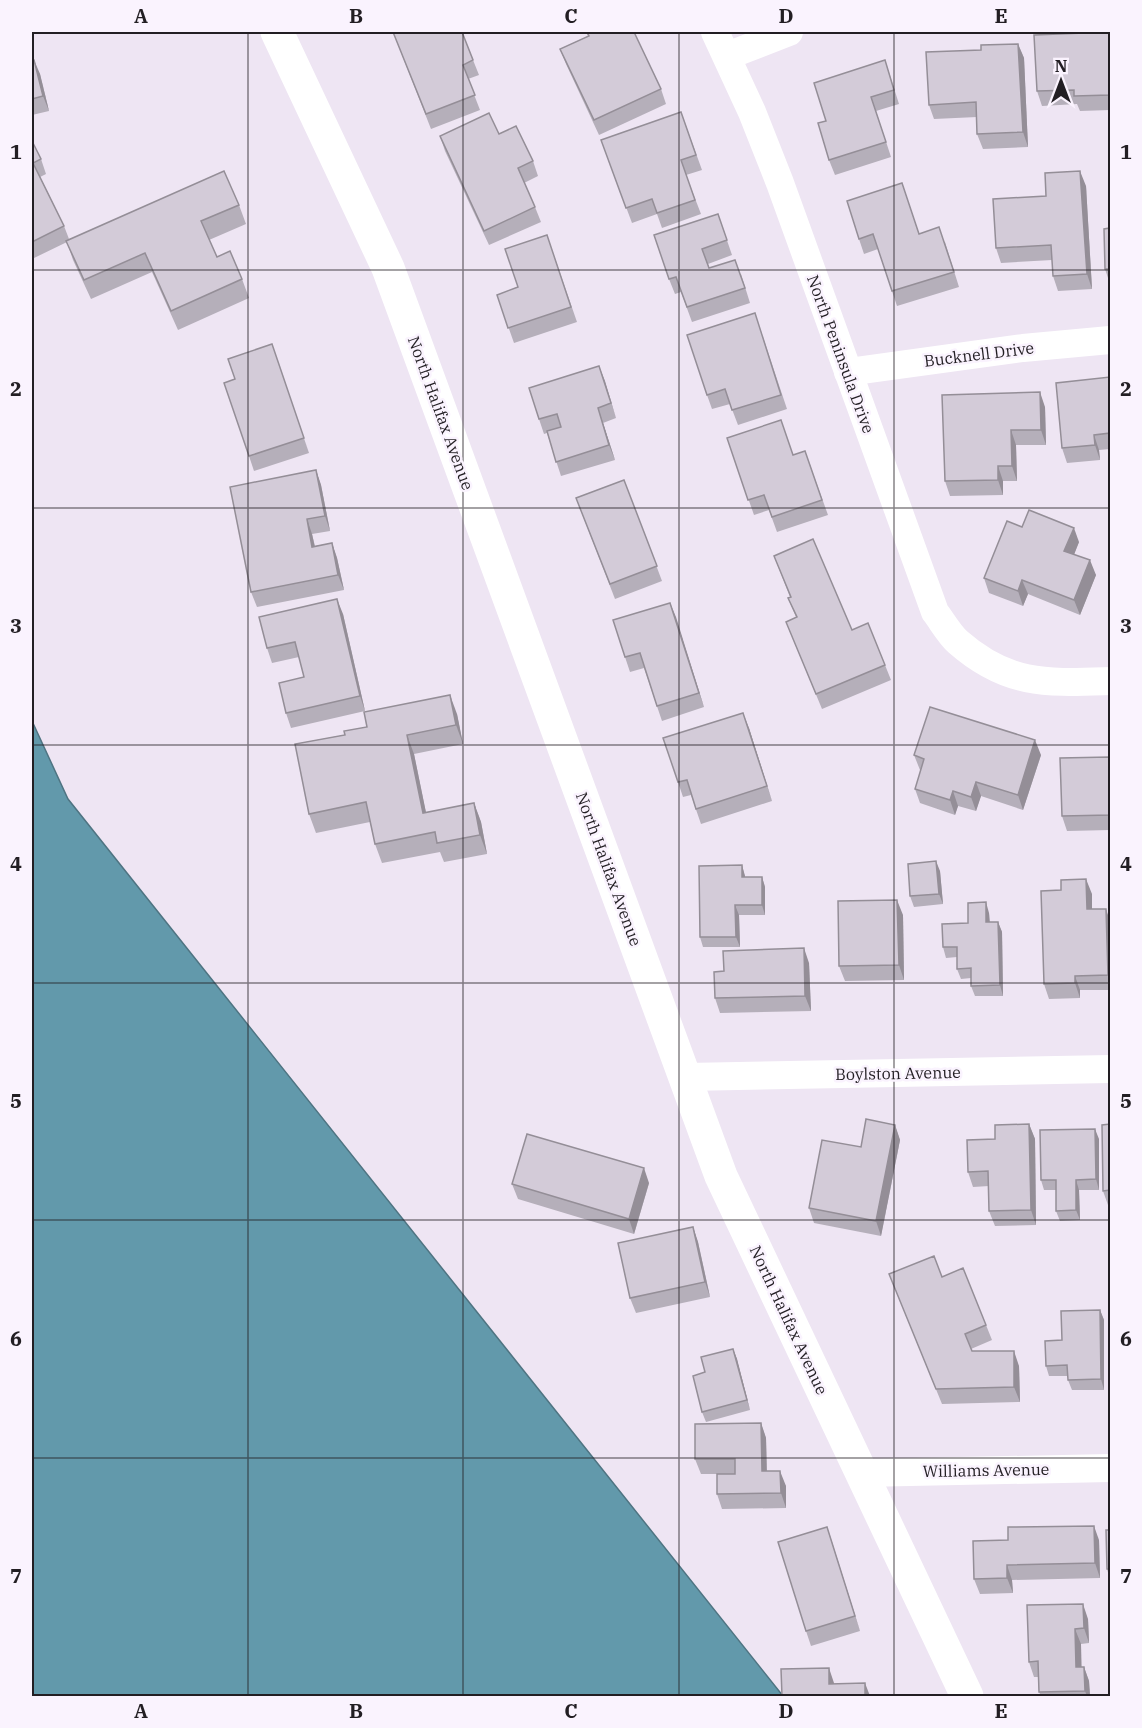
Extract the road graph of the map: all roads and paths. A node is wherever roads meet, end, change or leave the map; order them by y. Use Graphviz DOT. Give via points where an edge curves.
graph roads {
  1 [pos="276,32"];
  2 [pos="789,32"];
  3 [pos="721,44"];
  4 [pos="1110,340"];
  5 [pos="848,372"];
  6 [pos="1110,681"];
  7 [pos="1110,1069"];
  8 [pos="686,1077"];
  9 [pos="1110,1468"];
  10 [pos="862,1473"];
  11 [pos="967,1696"];
  1 -- 8 [label="street, North Halifax Avenue" via="388,268"];
  2 -- 3 [label="street"];
  3 -- 5 [label="street, North Peninsula Drive" via="780,183"];
  4 -- 5 [label="street, Bucknell Drive"];
  5 -- 6 [label="street, North Peninsula Drive" via="935,612 956,640 985,662 1013,676 1051,682"];
  7 -- 8 [label="street, Boylston Avenue"];
  8 -- 10 [label="street, North Halifax Avenue" via="721,1176"];
  9 -- 10 [label="street, Williams Avenue"];
  10 -- 11 [label="street, North Halifax Avenue"];
}
